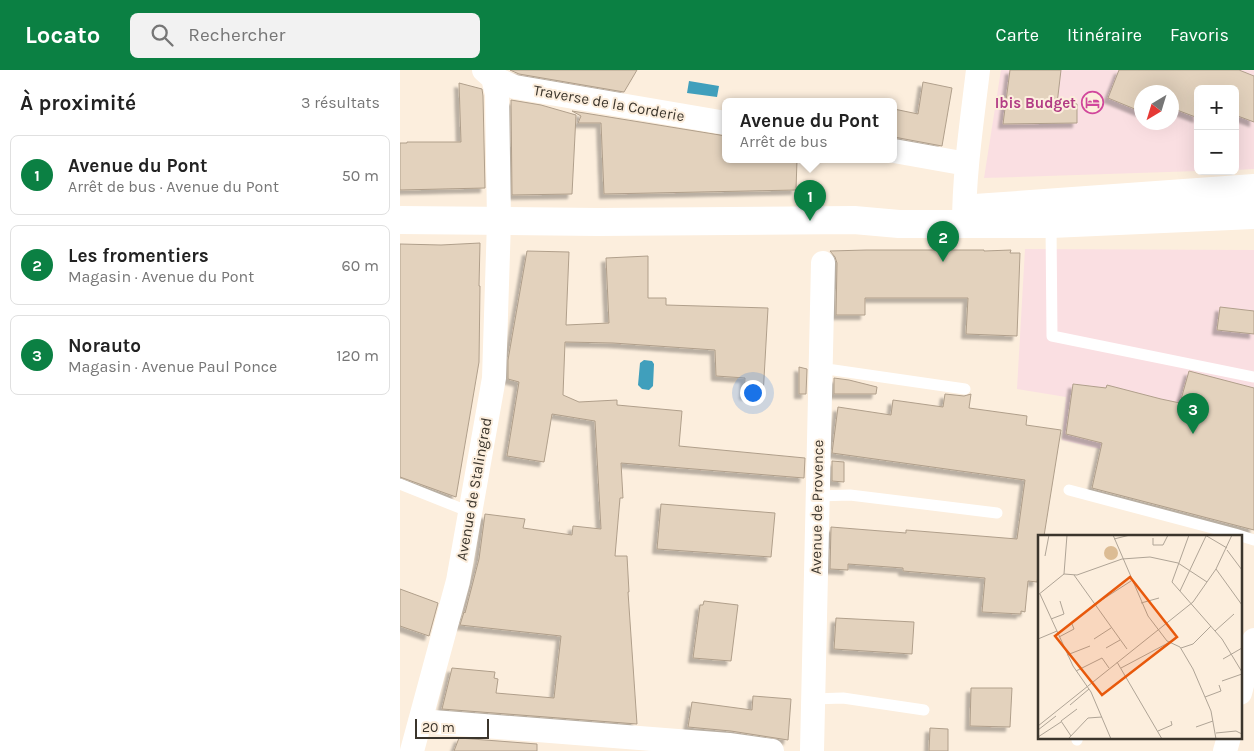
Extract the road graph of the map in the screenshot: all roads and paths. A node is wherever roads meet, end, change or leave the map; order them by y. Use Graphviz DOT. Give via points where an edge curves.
graph roads {
  1 [pos="978,70"];
  2 [pos="489,74"];
  3 [pos="722,122"];
  4 [pos="897,152"];
  5 [pos="967,164"];
  6 [pos="1254,188"];
  7 [pos="1254,215"];
  8 [pos="964,217"];
  9 [pos="400,220"];
  10 [pos="499,221"];
  11 [pos="1051,224"];
  12 [pos="823,263"];
  13 [pos="820,368"];
  14 [pos="1254,378"];
  15 [pos="965,389"];
  16 [pos="400,484"];
  17 [pos="1069,490"];
  18 [pos="818,496"];
  19 [pos="470,512"];
  20 [pos="997,513"];
  21 [pos="1238,535"];
  22 [pos="1242,536"];
  23 [pos="1254,540"];
  24 [pos="1254,640"];
  25 [pos="1242,685"];
  26 [pos="813,699"];
  27 [pos="924,710"];
  28 [pos="420,721"];
  29 [pos="1229,738"];
  30 [pos="412,751"];
  31 [pos="772,751"];
  32 [pos="812,751"];
  33 [pos="1225,751"];
  1 -- 5 [label="street"];
  2 -- 3 [label="street, Traverse de la Corderie" via="515,87"];
  2 -- 10 [label="street, Avenue de Stalingrad" via="497,94"];
  4 -- 5 [label="street"];
  5 -- 8 [label="street"];
  6 -- 8 [label="main road"];
  7 -- 11 [label="main road"];
  8 -- 10 [label="main road" via="899,224 854,220"];
  8 -- 11 [label="main road"];
  9 -- 10 [label="main road"];
  10 -- 19 [label="street, Avenue de Stalingrad" via="494,378"];
  11 -- 14 [label="lane" via="1052,336"];
  12 -- 13 [label="street, Avenue de Provence"];
  13 -- 15 [label="lane"];
  13 -- 18 [label="street, Avenue de Provence"];
  16 -- 19 [label="lane"];
  17 -- 21 [label="lane"];
  18 -- 20 [label="lane" via="850,495"];
  18 -- 26 [label="street, Avenue de Provence"];
  19 -- 28 [label="street, Avenue de Stalingrad" via="458,581"];
  22 -- 23 [label="lane"];
  24 -- 25 [label="street"];
  26 -- 27 [label="lane" via="843,698"];
  26 -- 32 [label="street, Avenue de Provence"];
  28 -- 30 [label="street, Avenue de Stalingrad"];
  28 -- 31 [label="street"];
  29 -- 33 [label="street"];
}
